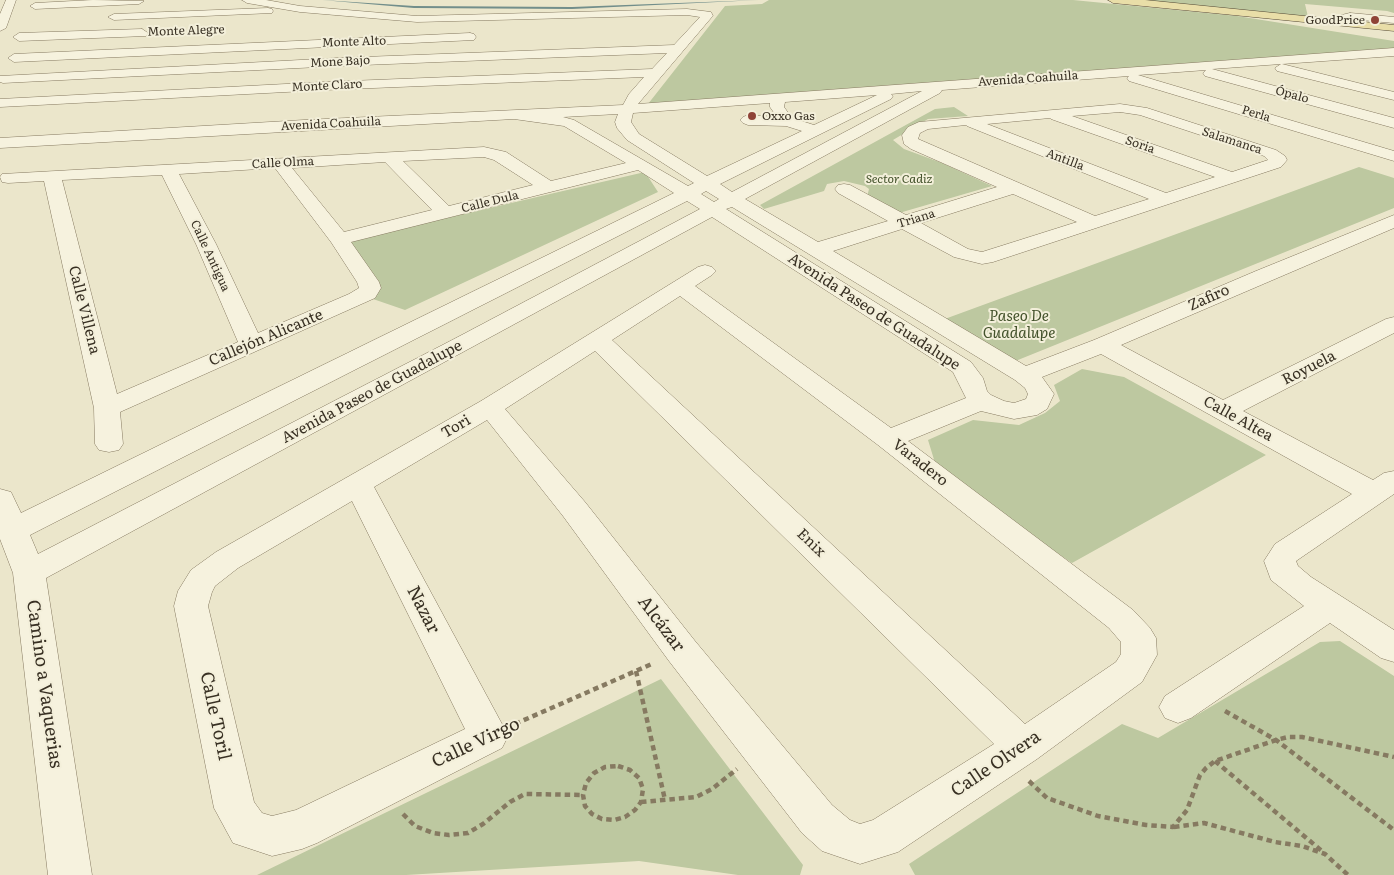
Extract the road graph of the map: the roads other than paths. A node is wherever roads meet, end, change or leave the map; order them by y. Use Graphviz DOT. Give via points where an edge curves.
graph roads {
  1 [pos="247,0"];
  2 [pos="1114,0"];
  3 [pos="151,1"];
  4 [pos="35,6"];
  5 [pos="1179,6"];
  6 [pos="6,7"];
  7 [pos="300,9"];
  8 [pos="104,18"];
  9 [pos="1394,20"];
  10 [pos="353,21"];
  11 [pos="1328,21"];
  12 [pos="0,26"];
  13 [pos="694,29"];
  14 [pos="674,30"];
  15 [pos="156,32"];
  16 [pos="1393,33"];
  17 [pos="486,36"];
  18 [pos="19,37"];
  19 [pos="676,49"];
  20 [pos="1394,52"];
  21 [pos="1329,57"];
  22 [pos="14,58"];
  23 [pos="338,62"];
  24 [pos="1262,62"];
  25 [pos="1366,66"];
  26 [pos="1189,67"];
  27 [pos="655,73"];
  28 [pos="1118,73"];
  29 [pos="4,79"];
  30 [pos="324,86"];
  31 [pos="944,86"];
  32 [pos="900,89"];
  33 [pos="1394,96"];
  34 [pos="777,102"];
  35 [pos="0,103"];
  36 [pos="629,106"];
  37 [pos="740,111"];
  38 [pos="310,113"];
  39 [pos="1048,114"];
  40 [pos="515,115"];
  41 [pos="964,120"];
  42 [pos="786,121"];
  43 [pos="1394,123"];
  44 [pos="815,130"];
  45 [pos="0,133"];
  46 [pos="0,143"];
  47 [pos="1394,156"];
  48 [pos="389,157"];
  49 [pos="280,163"];
  50 [pos="641,164"];
  51 [pos="168,170"];
  52 [pos="52,176"];
  53 [pos="1231,177"];
  54 [pos="8,178"];
  55 [pos="548,187"];
  56 [pos="1013,188"];
  57 [pos="698,189"];
  58 [pos="844,189"];
  59 [pos="1166,199"];
  60 [pos="723,204"];
  61 [pos="445,213"];
  62 [pos="1394,221"];
  63 [pos="904,222"];
  64 [pos="1095,223"];
  65 [pos="339,239"];
  66 [pos="818,249"];
  67 [pos="705,271"];
  68 [pos="682,287"];
  69 [pos="1394,324"];
  70 [pos="598,340"];
  71 [pos="251,344"];
  72 [pos="1102,345"];
  73 [pos="1024,375"];
  74 [pos="982,401"];
  75 [pos="490,407"];
  76 [pos="108,408"];
  77 [pos="1223,411"];
  78 [pos="888,439"];
  79 [pos="110,444"];
  80 [pos="358,484"];
  81 [pos="1384,486"];
  82 [pos="6,515"];
  83 [pos="29,573"];
  84 [pos="204,578"];
  85 [pos="1329,607"];
  86 [pos="1394,648"];
  87 [pos="1139,655"];
  88 [pos="1187,701"];
  89 [pos="488,736"];
  90 [pos="1015,753"];
  91 [pos="272,836"];
  92 [pos="837,837"];
  93 [pos="70,875"];
  1 -- 7 [label="street"];
  2 -- 5 [label="main road"];
  3 -- 4 [label="street"];
  5 -- 11 [label="main road"];
  5 -- 16 [label="main road"];
  6 -- 12 [label="street"];
  7 -- 8 [label="street"];
  7 -- 10 [label="street"];
  9 -- 11 [label="street" via="1350,16"];
  10 -- 13 [label="street" via="704,13 708,16"];
  10 -- 17 [label="street, Monte Alto"];
  10 -- 22 [label="street, Monte Alto"];
  10 -- 23 [label="street"];
  11 -- 16 [label="main road"];
  13 -- 14 [label="street"];
  13 -- 19 [label="street"];
  15 -- 18 [label="street, Monte Alegre"];
  19 -- 23 [label="street, Mone Bajo"];
  19 -- 27 [label="street"];
  20 -- 21 [label="street, Avenida Coahuila"];
  21 -- 24 [label="street, Avenida Coahuila"];
  21 -- 25 [label="street"];
  23 -- 29 [label="street, Mone Bajo"];
  23 -- 30 [label="street"];
  24 -- 26 [label="street, Avenida Coahuila"];
  24 -- 33 [label="street"];
  26 -- 28 [label="street, Avenida Coahuila"];
  26 -- 43 [label="street, Ópalo"];
  27 -- 30 [label="street, Monte Claro"];
  27 -- 36 [label="street"];
  28 -- 31 [label="street, Avenida Coahuila"];
  28 -- 47 [label="street, Perla"];
  30 -- 35 [label="street, Monte Claro"];
  30 -- 38 [label="street"];
  31 -- 32 [label="street, Avenida Coahuila"];
  31 -- 60 [label="street, Avenida Paseo de Guadalupe"];
  32 -- 34 [label="street, Avenida Coahuila"];
  32 -- 44 [label="street"];
  34 -- 37 [label="street, Avenida Coahuila"];
  34 -- 42 [label="street"];
  36 -- 37 [label="street, Avenida Coahuila"];
  36 -- 38 [label="street, Avenida Coahuila" via="586,102"];
  36 -- 40 [label="street, Avenida Coahuila"];
  36 -- 57 [label="street, Avenida Paseo de Guadalupe" via="622,122 625,128"];
  37 -- 42 [label="street" via="768,122"];
  38 -- 40 [label="street, Avenida Coahuila"];
  38 -- 45 [label="street, Avenida Coahuila"];
  38 -- 46 [label="street, Avenida Coahuila"];
  39 -- 41 [label="street, Salamanca"];
  39 -- 53 [label="street, Soria"];
  39 -- 53 [label="street, Salamanca" via="1130,109 1270,153 1279,160"];
  40 -- 50 [label="street, Avenida Paseo de Guadalupe" via="569,123"];
  41 -- 56 [label="street, Salamanca" via="924,126 914,130 910,141"];
  41 -- 59 [label="street, Antilla"];
  42 -- 44 [label="street"];
  44 -- 57 [label="street"];
  48 -- 49 [label="street, Calle Olma"];
  48 -- 55 [label="street, Calle Olma" via="493,153"];
  48 -- 61 [label="street"];
  49 -- 51 [label="street, Calle Olma"];
  49 -- 65 [label="street"];
  50 -- 55 [label="street, Calle Dula"];
  50 -- 57 [label="street, Avenida Paseo de Guadalupe"];
  51 -- 52 [label="street, Calle Olma"];
  51 -- 71 [label="street, Calle Antigua"];
  52 -- 54 [label="street, Calle Olma"];
  52 -- 76 [label="street, Calle Villena"];
  53 -- 59 [label="street, Salamanca"];
  55 -- 61 [label="street, Calle Dula"];
  56 -- 63 [label="street, Triana"];
  56 -- 64 [label="street"];
  57 -- 60 [label="street, Avenida Paseo de Guadalupe"];
  57 -- 82 [label="street"];
  58 -- 63 [label="street, Salamanca"];
  59 -- 64 [label="street, Salamanca"];
  60 -- 66 [label="street, Avenida Paseo de Guadalupe"];
  60 -- 74 [label="street, Avenida Paseo de Guadalupe" via="962,367"];
  60 -- 83 [label="street, Avenida Paseo de Guadalupe"];
  61 -- 65 [label="street, Calle Dula"];
  62 -- 72 [label="street, Zafiro"];
  63 -- 64 [label="street, Salamanca" via="961,253 982,258"];
  63 -- 66 [label="street, Triana"];
  65 -- 71 [label="street, Callejón Alicante" via="368,282 370,288 367,293"];
  66 -- 73 [label="street, Avenida Paseo de Guadalupe"];
  67 -- 68 [label="street, Tori"];
  68 -- 70 [label="street, Tori"];
  68 -- 78 [label="street, Varadero"];
  69 -- 77 [label="street, Royuela"];
  70 -- 75 [label="street, Tori"];
  70 -- 90 [label="street, Enix"];
  71 -- 76 [label="street, Callejón Alicante"];
  72 -- 73 [label="street, Zafiro"];
  72 -- 77 [label="street, Calle Altea"];
  73 -- 74 [label="street, Avenida Paseo de Guadalupe" via="1036,384 1041,394 1038,403 1028,409 1014,410 997,408"];
  74 -- 78 [label="street"];
  75 -- 80 [label="street, Tori"];
  75 -- 92 [label="street, Alcázar" via="817,819"];
  76 -- 79 [label="street, Calle Villena"];
  77 -- 81 [label="street, Calle Altea"];
  78 -- 87 [label="street, Varadero" via="1121,619 1138,638"];
  80 -- 84 [label="street, Tori" via="227,560"];
  80 -- 89 [label="street, Nazar"];
  81 -- 85 [label="street" via="1286,552 1280,561 1283,572"];
  82 -- 83 [label="street, Camino a Vaquerias"];
  83 -- 93 [label="street, Camino a Vaquerias"];
  84 -- 91 [label="street, Calle Toril" via="195,590 191,606 235,808 248,829"];
  85 -- 86 [label="street"];
  85 -- 88 [label="street"];
  87 -- 90 [label="street, Calle Olvera" via="1128,672"];
  89 -- 91 [label="street, Calle Virgo" via="302,829"];
  90 -- 92 [label="street, Calle Olvera" via="883,838 860,844"];
}
